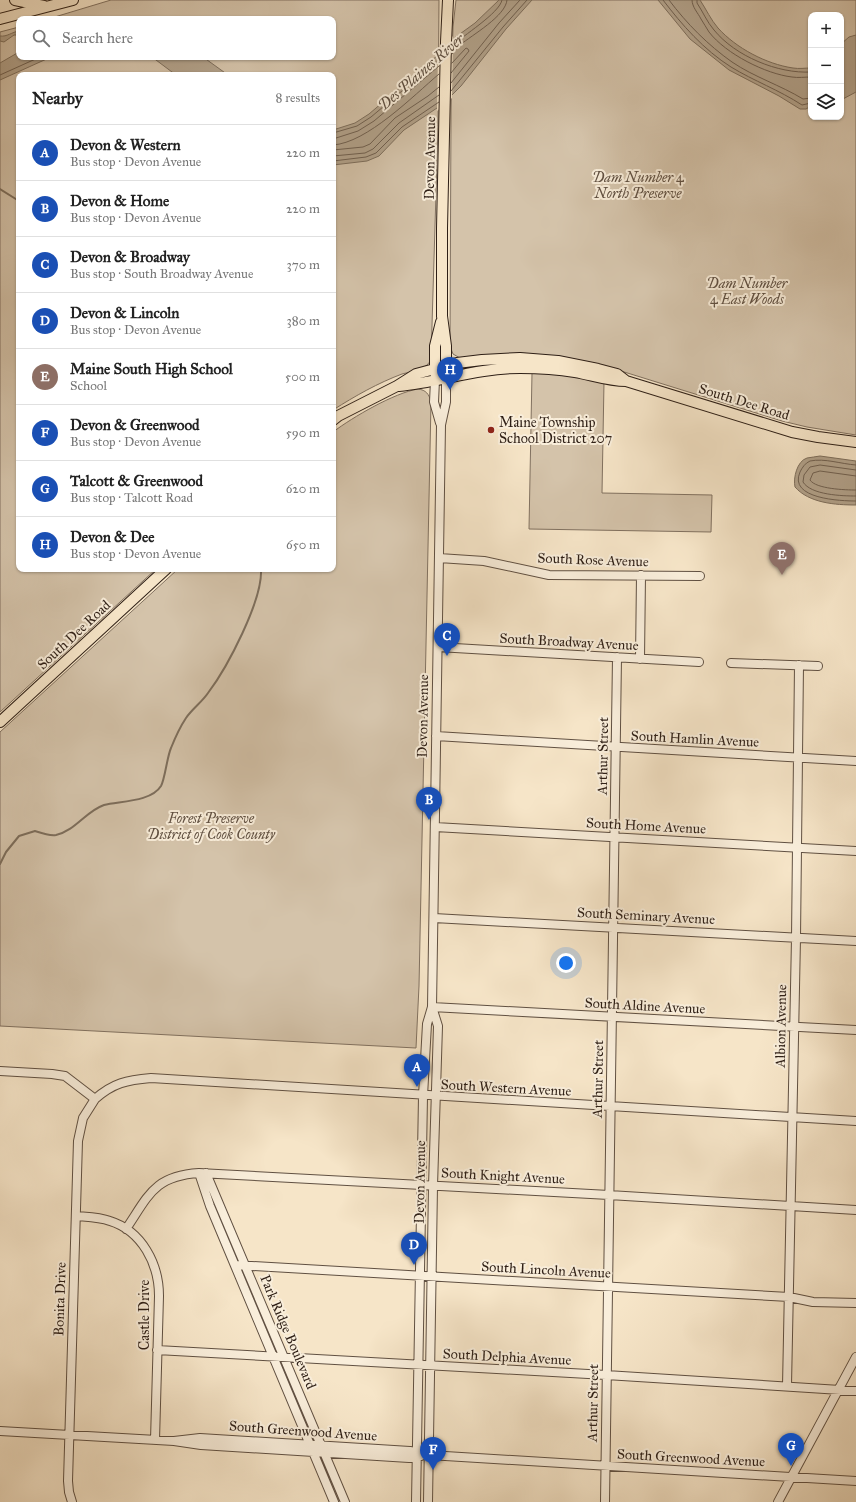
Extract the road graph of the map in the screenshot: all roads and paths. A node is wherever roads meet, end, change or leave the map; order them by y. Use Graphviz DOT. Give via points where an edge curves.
graph roads {
  1 [pos="15,0"];
  2 [pos="73,0"];
  3 [pos="448,0"];
  4 [pos="48,7"];
  5 [pos="0,19"];
  6 [pos="442,316"];
  7 [pos="446,366"];
  8 [pos="435,368"];
  9 [pos="446,378"];
  10 [pos="435,380"];
  11 [pos="626,381"];
  12 [pos="397,386"];
  13 [pos="336,418"];
  14 [pos="441,425"];
  15 [pos="856,442"];
  16 [pos="439,558"];
  17 [pos="163,572"];
  18 [pos="642,575"];
  19 [pos="700,576"];
  20 [pos="438,647"];
  21 [pos="617,657"];
  22 [pos="640,659"];
  23 [pos="700,662"];
  24 [pos="731,663"];
  25 [pos="799,666"];
  26 [pos="818,666"];
  27 [pos="0,722"];
  28 [pos="436,736"];
  29 [pos="616,747"];
  30 [pos="798,758"];
  31 [pos="856,761"];
  32 [pos="435,827"];
  33 [pos="614,837"];
  34 [pos="797,848"];
  35 [pos="856,852"];
  36 [pos="434,918"];
  37 [pos="613,927"];
  38 [pos="796,938"];
  39 [pos="856,941"];
  40 [pos="432,1007"];
  41 [pos="612,1017"];
  42 [pos="794,1027"];
  43 [pos="856,1030"];
  44 [pos="0,1070"];
  45 [pos="423,1096"];
  46 [pos="436,1097"];
  47 [pos="95,1099"];
  48 [pos="610,1107"];
  49 [pos="792,1118"];
  50 [pos="856,1121"];
  51 [pos="203,1173"];
  52 [pos="421,1185"];
  53 [pos="433,1186"];
  54 [pos="609,1195"];
  55 [pos="790,1207"];
  56 [pos="856,1210"];
  57 [pos="76,1216"];
  58 [pos="126,1229"];
  59 [pos="235,1265"];
  60 [pos="246,1265"];
  61 [pos="419,1276"];
  62 [pos="432,1277"];
  63 [pos="608,1286"];
  64 [pos="789,1297"];
  65 [pos="856,1303"];
  66 [pos="157,1350"];
  67 [pos="274,1356"];
  68 [pos="284,1357"];
  69 [pos="856,1357"];
  70 [pos="418,1365"];
  71 [pos="430,1366"];
  72 [pos="606,1375"];
  73 [pos="787,1386"];
  74 [pos="838,1390"];
  75 [pos="856,1391"];
  76 [pos="0,1431"];
  77 [pos="69,1435"];
  78 [pos="155,1440"];
  79 [pos="174,1441"];
  80 [pos="310,1445"];
  81 [pos="321,1446"];
  82 [pos="314,1453"];
  83 [pos="324,1454"];
  84 [pos="417,1455"];
  85 [pos="430,1455"];
  86 [pos="605,1466"];
  87 [pos="792,1477"];
  88 [pos="856,1481"];
  89 [pos="72,1502"];
  90 [pos="334,1502"];
  91 [pos="345,1502"];
  92 [pos="416,1502"];
  93 [pos="428,1502"];
  94 [pos="605,1502"];
  95 [pos="778,1502"];
  1 -- 4 [label="main road"];
  2 -- 4 [label="main road"];
  3 -- 6 [label="main road, Devon Avenue"];
  4 -- 5 [label="main road"];
  6 -- 7 [label="main road, Devon Avenue"];
  6 -- 8 [label="main road, Devon Avenue"];
  7 -- 8 [label="main road, South Dee Road"];
  7 -- 9 [label="main road, Devon Avenue"];
  7 -- 11 [label="main road, South Dee Road" via="502,358 542,359 598,369 617,374"];
  8 -- 10 [label="main road, Devon Avenue"];
  8 -- 12 [label="main road, South Dee Road" via="416,374"];
  9 -- 10 [label="main road, South Dee Road"];
  9 -- 11 [label="main road, South Dee Road" via="491,369 521,368 574,372 614,381"];
  9 -- 14 [label="street, Devon Avenue" via="446,402"];
  10 -- 12 [label="main road, South Dee Road"];
  10 -- 14 [label="street, Devon Avenue" via="434,402"];
  11 -- 15 [label="main road, South Dee Road" via="792,432"];
  12 -- 13 [label="main road, South Dee Road"];
  14 -- 16 [label="street, Devon Avenue"];
  16 -- 18 [label="street, South Rose Avenue" via="484,561 549,574"];
  16 -- 20 [label="street, Devon Avenue"];
  17 -- 27 [label="main road, South Dee Road"];
  18 -- 19 [label="street, South Rose Avenue"];
  18 -- 22 [label="street"];
  20 -- 21 [label="street, South Broadway Avenue"];
  20 -- 28 [label="street, Devon Avenue"];
  21 -- 22 [label="street, South Broadway Avenue"];
  21 -- 29 [label="street, Arthur Street"];
  22 -- 23 [label="street, South Broadway Avenue"];
  24 -- 25 [label="street"];
  25 -- 26 [label="street"];
  25 -- 30 [label="street, Albion Avenue"];
  28 -- 29 [label="street, South Hamlin Avenue"];
  28 -- 32 [label="street, Devon Avenue"];
  29 -- 30 [label="street, South Hamlin Avenue"];
  29 -- 33 [label="street, Arthur Street"];
  30 -- 31 [label="street, South Hamlin Avenue"];
  30 -- 34 [label="street, Albion Avenue"];
  32 -- 33 [label="street, South Home Avenue"];
  32 -- 36 [label="street, Devon Avenue"];
  33 -- 34 [label="street, South Home Avenue"];
  33 -- 37 [label="street, Arthur Street"];
  34 -- 35 [label="street, South Home Avenue"];
  34 -- 38 [label="street, Albion Avenue"];
  36 -- 37 [label="street, South Seminary Avenue"];
  36 -- 40 [label="street, Devon Avenue"];
  37 -- 38 [label="street, South Seminary Avenue"];
  37 -- 41 [label="street, Arthur Street"];
  38 -- 39 [label="street, South Seminary Avenue"];
  38 -- 42 [label="street, Albion Avenue"];
  40 -- 41 [label="street, South Aldine Avenue"];
  40 -- 45 [label="street, Devon Avenue" via="427,1024"];
  40 -- 46 [label="street, Devon Avenue" via="438,1026"];
  41 -- 42 [label="street, South Aldine Avenue"];
  41 -- 48 [label="street, Arthur Street"];
  42 -- 43 [label="street, South Aldine Avenue"];
  42 -- 49 [label="street, Albion Avenue"];
  44 -- 47 [label="street" via="65,1076"];
  45 -- 46 [label="street, South Western Avenue"];
  45 -- 47 [label="street, South Western Avenue" via="151,1078 119,1083"];
  45 -- 52 [label="street, Devon Avenue"];
  46 -- 48 [label="street, South Western Avenue"];
  46 -- 53 [label="street, Devon Avenue"];
  47 -- 57 [label="street, Bonita Drive" via="80,1129"];
  48 -- 49 [label="street, South Western Avenue"];
  48 -- 54 [label="street, Arthur Street"];
  49 -- 50 [label="street, South Western Avenue"];
  49 -- 55 [label="street, Albion Avenue"];
  51 -- 52 [label="street, South Knight Avenue"];
  51 -- 58 [label="street, South Knight Avenue" via="180,1175 163,1182 154,1189"];
  51 -- 59 [label="street, Park Ridge Boulevard" via="205,1195"];
  51 -- 60 [label="street, Park Ridge Boulevard"];
  52 -- 53 [label="street, South Knight Avenue"];
  52 -- 61 [label="street, Devon Avenue"];
  53 -- 54 [label="street, South Knight Avenue"];
  53 -- 62 [label="street, Devon Avenue"];
  54 -- 55 [label="street, South Knight Avenue"];
  54 -- 63 [label="street, Arthur Street"];
  55 -- 56 [label="street, South Knight Avenue"];
  55 -- 64 [label="street, Albion Avenue"];
  57 -- 58 [label="street, Castle Drive" via="109,1220"];
  57 -- 77 [label="street, Bonita Drive"];
  58 -- 66 [label="street, Castle Drive" via="148,1251 158,1276"];
  59 -- 60 [label="street, South Lincoln Avenue"];
  59 -- 67 [label="street, Park Ridge Boulevard"];
  60 -- 61 [label="street, South Lincoln Avenue"];
  60 -- 68 [label="street, Park Ridge Boulevard"];
  61 -- 62 [label="street, South Lincoln Avenue"];
  61 -- 70 [label="street, Devon Avenue"];
  62 -- 63 [label="street, South Lincoln Avenue"];
  62 -- 71 [label="street, Devon Avenue"];
  63 -- 64 [label="street, South Lincoln Avenue"];
  63 -- 72 [label="street, Arthur Street"];
  64 -- 65 [label="street, South Lincoln Avenue" via="813,1302"];
  64 -- 73 [label="street, Albion Avenue"];
  66 -- 67 [label="street, South Delphia Avenue"];
  66 -- 78 [label="street, Castle Drive"];
  67 -- 68 [label="street, South Delphia Avenue"];
  67 -- 80 [label="street, Park Ridge Boulevard"];
  68 -- 70 [label="street, South Delphia Avenue"];
  68 -- 81 [label="street, Park Ridge Boulevard"];
  69 -- 74 [label="street"];
  70 -- 71 [label="street, South Delphia Avenue"];
  70 -- 84 [label="street, Devon Avenue"];
  71 -- 72 [label="street, South Delphia Avenue"];
  71 -- 85 [label="street, Devon Avenue"];
  72 -- 73 [label="street, South Delphia Avenue"];
  72 -- 86 [label="street, Arthur Street"];
  73 -- 74 [label="street, South Delphia Avenue"];
  74 -- 75 [label="street, South Delphia Avenue"];
  74 -- 87 [label="street"];
  76 -- 77 [label="street, South Greenwood Avenue"];
  77 -- 78 [label="street, South Greenwood Avenue"];
  77 -- 89 [label="street, Bonita Drive" via="68,1481"];
  78 -- 79 [label="street, South Greenwood Avenue"];
  79 -- 80 [label="street, South Greenwood Avenue" via="200,1438"];
  79 -- 82 [label="street, South Greenwood Avenue"];
  80 -- 81 [label="street, South Greenwood Avenue"];
  80 -- 82 [label="street, Park Ridge Boulevard"];
  81 -- 83 [label="street, Park Ridge Boulevard"];
  81 -- 84 [label="street, South Greenwood Avenue"];
  82 -- 83 [label="street, South Greenwood Avenue"];
  82 -- 90 [label="street, Park Ridge Boulevard"];
  83 -- 84 [label="street, South Greenwood Avenue" via="409,1458"];
  83 -- 91 [label="street, Park Ridge Boulevard"];
  84 -- 85 [label="street, South Greenwood Avenue"];
  84 -- 92 [label="street, Devon Avenue"];
  85 -- 86 [label="street, South Greenwood Avenue"];
  85 -- 93 [label="street, Devon Avenue"];
  86 -- 87 [label="street, South Greenwood Avenue"];
  86 -- 94 [label="street, Arthur Street"];
  87 -- 88 [label="street, South Greenwood Avenue"];
  87 -- 95 [label="street"];
}
